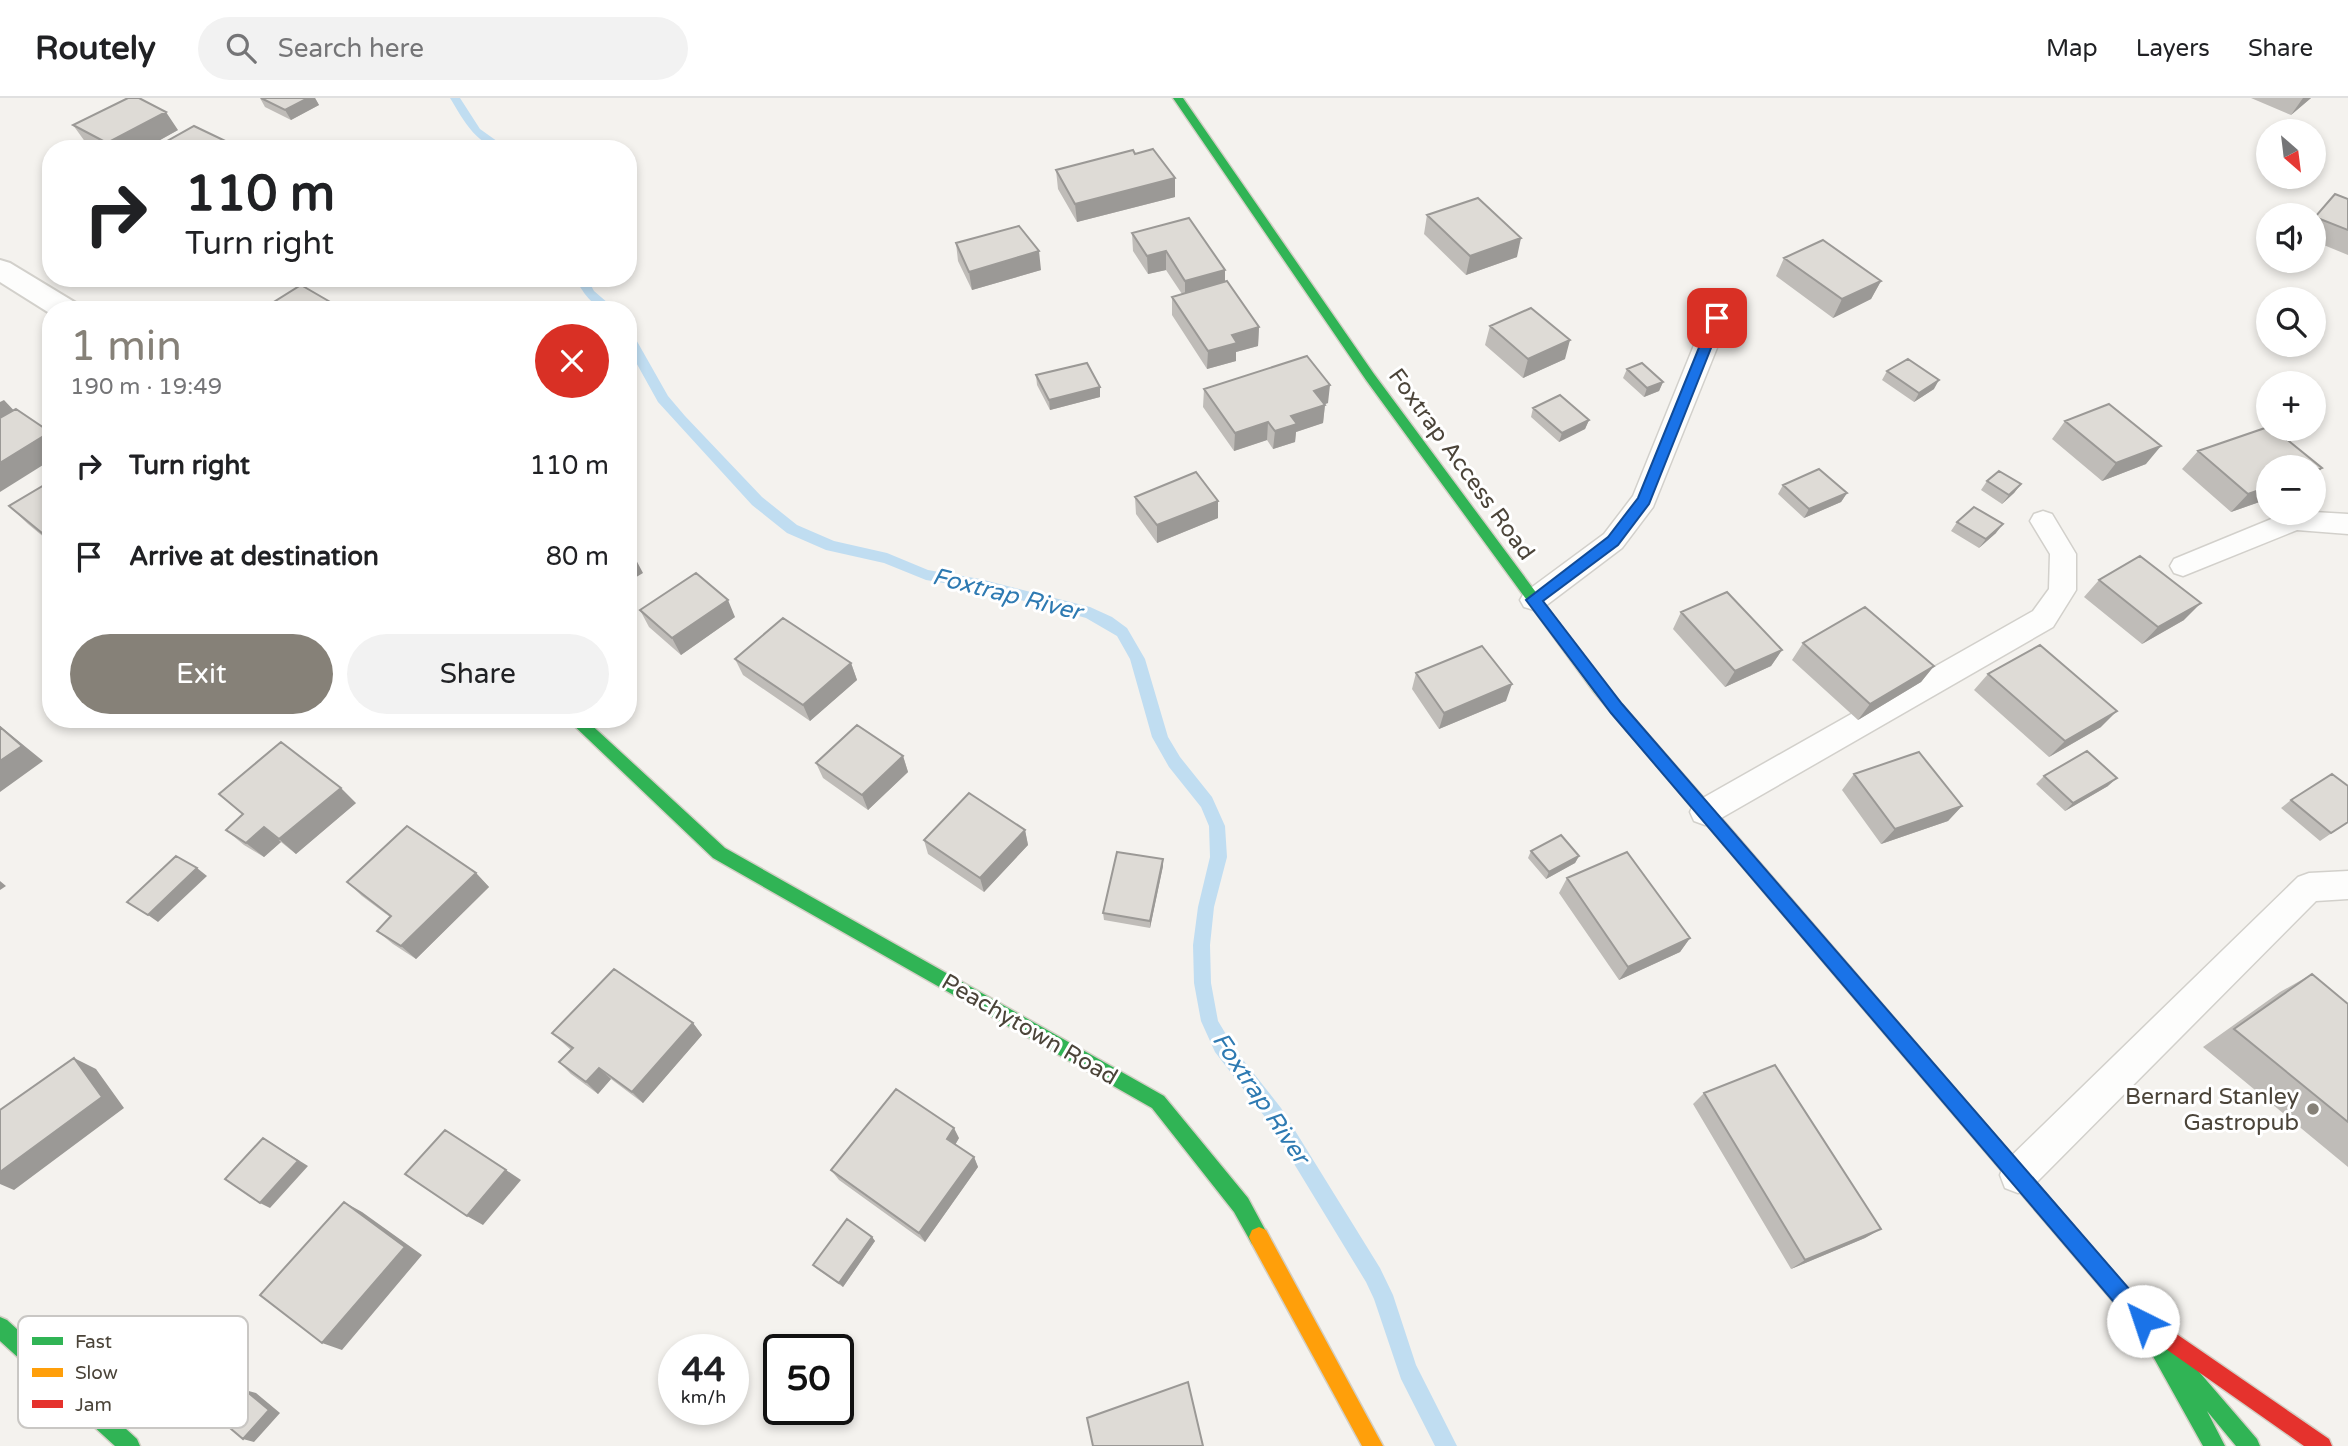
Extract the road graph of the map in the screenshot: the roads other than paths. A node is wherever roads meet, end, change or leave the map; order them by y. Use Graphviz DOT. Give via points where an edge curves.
graph roads {
  1 [pos="1178,98"];
  2 [pos="0,269"];
  3 [pos="51,301"];
  4 [pos="1717,318"];
  5 [pos="2043,521"];
  6 [pos="2348,524"];
  7 [pos="2183,566"];
  8 [pos="1534,600"];
  9 [pos="585,728"];
  10 [pos="1704,812"];
  11 [pos="2348,885"];
  12 [pos="2018,1175"];
  13 [pos="2143,1321"];
  14 [pos="0,1327"];
  15 [pos="18,1343"];
  16 [pos="110,1428"];
  17 [pos="130,1446"];
  18 [pos="1373,1446"];
  19 [pos="2215,1446"];
  20 [pos="2250,1446"];
  21 [pos="2322,1446"];
  1 -- 8 [label="main road, Foxtrap Access Road" via="1370,377"];
  2 -- 3 [label="street"];
  4 -- 8 [label="lane" via="1644,500 1613,541"];
  5 -- 10 [label="lane" via="2063,554 2062,590 2043,619"];
  6 -- 7 [label="lane" via="2295,520"];
  8 -- 10 [label="main road, Foxtrap Access Road" via="1599,688"];
  9 -- 18 [label="main road, Peachytown Road" via="719,853 1158,1102 1241,1205"];
  10 -- 12 [label="main road, Foxtrap Access Road"];
  11 -- 12 [label="lane" via="2309,887"];
  12 -- 13 [label="main road, Foxtrap Access Road"];
  13 -- 19 [label="main road"];
  13 -- 20 [label="main road, Foxtrap Access Road"];
  13 -- 21 [label="main road"];
  14 -- 15 [label="main road"];
  16 -- 17 [label="main road"];
}
